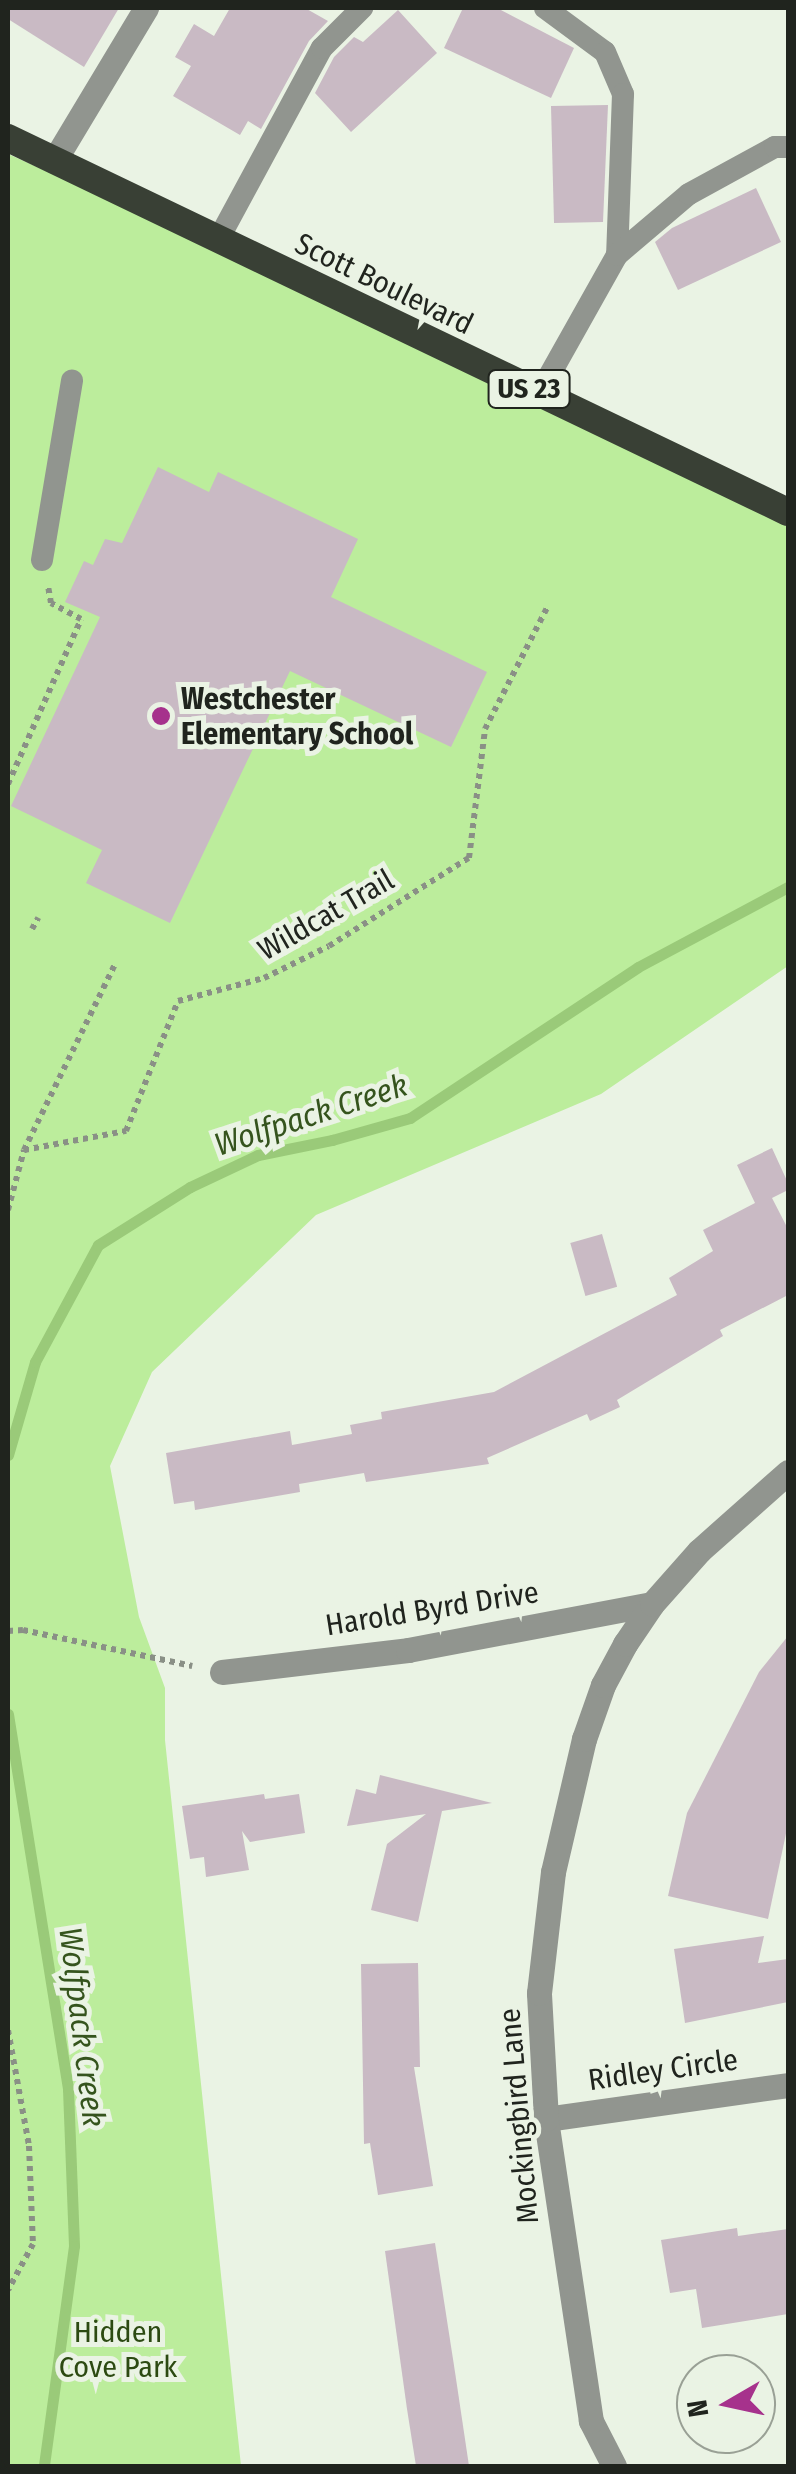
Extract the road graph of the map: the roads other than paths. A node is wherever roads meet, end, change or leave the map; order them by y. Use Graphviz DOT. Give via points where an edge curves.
graph roads {
  1 [pos="146,8"];
  2 [pos="362,8"];
  3 [pos="545,8"];
  4 [pos="8,138"];
  5 [pos="788,147"];
  6 [pos="54,160"];
  7 [pos="218,240"];
  8 [pos="617,255"];
  9 [pos="72,380"];
  10 [pos="539,394"];
  11 [pos="788,512"];
  12 [pos="42,560"];
  13 [pos="788,1472"];
  14 [pos="652,1604"];
  15 [pos="222,1672"];
  16 [pos="788,2085"];
  17 [pos="546,2118"];
  18 [pos="614,2466"];
  1 -- 6 [label="street"];
  2 -- 7 [label="lane" via="322,48"];
  3 -- 8 [label="lane" via="606,52 623,94"];
  4 -- 6 [label="highway, Scott Boulevard / US 23"];
  5 -- 8 [label="lane" via="775,147 689,194"];
  6 -- 7 [label="highway, Scott Boulevard / US 23"];
  7 -- 10 [label="highway, Scott Boulevard / US 23"];
  8 -- 10 [label="lane"];
  9 -- 12 [label="lane"];
  10 -- 11 [label="highway, Scott Boulevard / US 23"];
  13 -- 14 [label="street, Mockingbird Lane" via="699,1551"];
  14 -- 15 [label="street, Harold Byrd Drive" via="408,1650"];
  14 -- 17 [label="street, Mockingbird Lane" via="603,1685 562,1826 539,1993"];
  16 -- 17 [label="street, Ridley Circle"];
  17 -- 18 [label="street, Mockingbird Lane" via="592,2421"];
}
